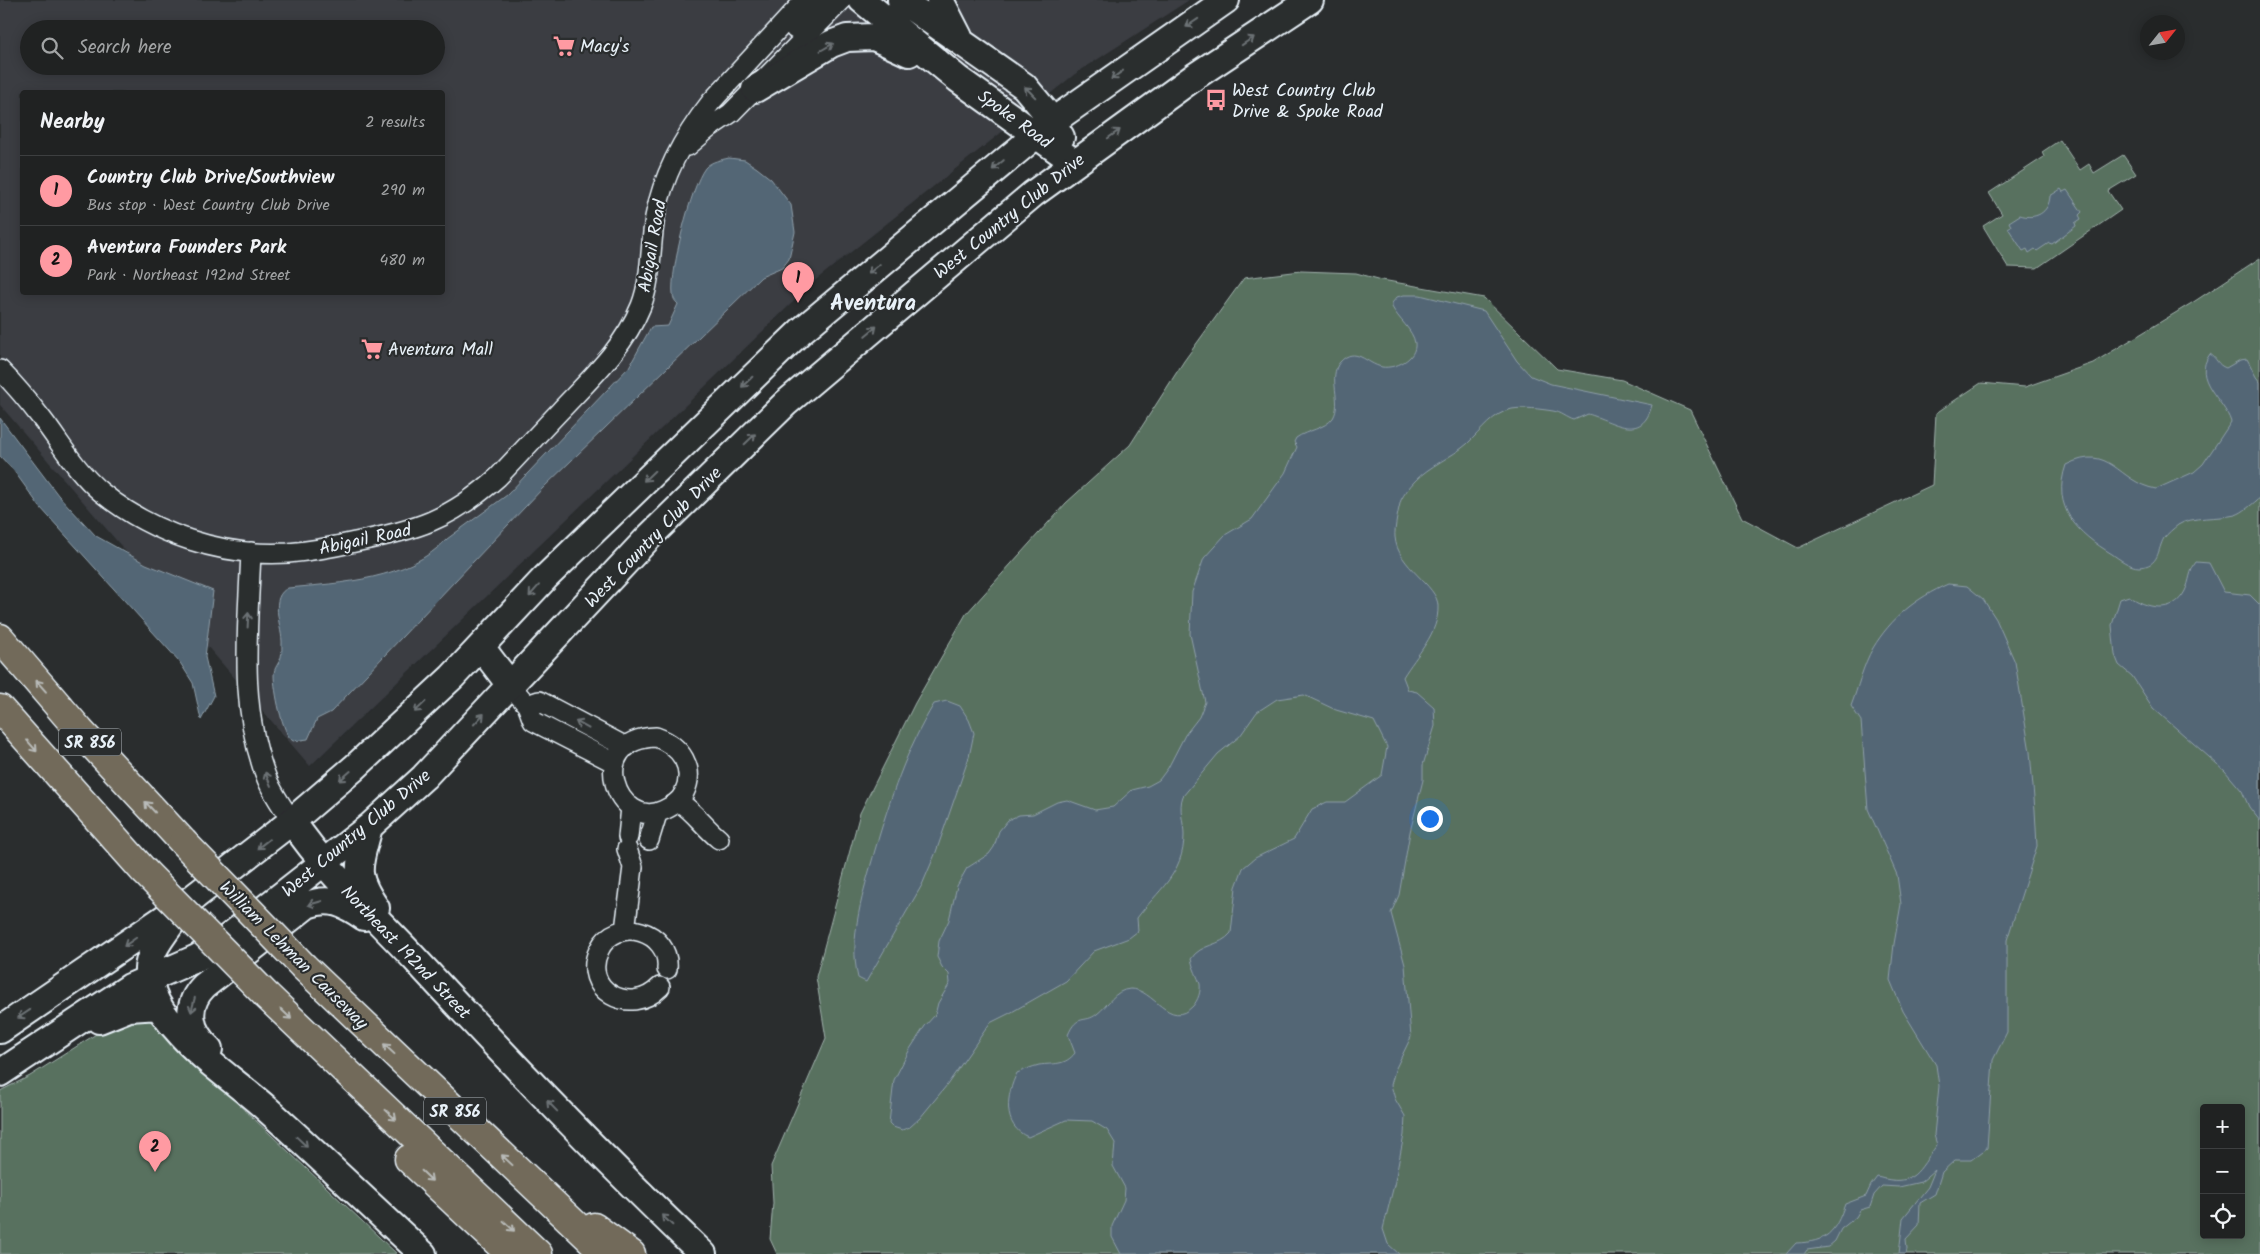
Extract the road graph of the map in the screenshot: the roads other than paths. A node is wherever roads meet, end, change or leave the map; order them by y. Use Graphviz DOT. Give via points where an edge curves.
graph roads {
  1 [pos="805,0"];
  2 [pos="824,0"];
  3 [pos="842,0"];
  4 [pos="862,0"];
  5 [pos="901,0"];
  6 [pos="940,0"];
  7 [pos="1226,0"];
  8 [pos="1310,0"];
  9 [pos="962,42"];
  10 [pos="958,79"];
  11 [pos="755,90"];
  12 [pos="709,128"];
  13 [pos="1045,128"];
  14 [pos="676,157"];
  15 [pos="1074,162"];
  16 [pos="0,370"];
  17 [pos="684,442"];
  18 [pos="715,473"];
  19 [pos="251,552"];
  20 [pos="0,638"];
  21 [pos="481,647"];
  22 [pos="510,685"];
  23 [pos="527,705"];
  24 [pos="0,709"];
  25 [pos="626,747"];
  26 [pos="615,763"];
  27 [pos="678,801"];
  28 [pos="631,806"];
  29 [pos="657,814"];
  30 [pos="292,821"];
  31 [pos="369,826"];
  32 [pos="719,839"];
  33 [pos="629,851"];
  34 [pos="323,863"];
  35 [pos="185,904"];
  36 [pos="625,930"];
  37 [pos="402,945"];
  38 [pos="667,969"];
  39 [pos="148,978"];
  40 [pos="660,987"];
  41 [pos="160,1006"];
  42 [pos="0,1030"];
  43 [pos="305,1033"];
  44 [pos="52,1039"];
  45 [pos="0,1073"];
  46 [pos="266,1109"];
  47 [pos="527,1179"];
  48 [pos="423,1254"];
  49 [pos="510,1254"];
  50 [pos="538,1254"];
  51 [pos="606,1254"];
  52 [pos="631,1254"];
  53 [pos="702,1254"];
  1 -- 14 [label="street, Abigail Road" via="711,102"];
  2 -- 12 [label="street, Abigail Road" via="726,101"];
  3 -- 11 [label="street, Abigail Road"];
  4 -- 10 [label="street, Spoke Road"];
  5 -- 9 [label="street, Spoke Road"];
  6 -- 9 [label="street"];
  7 -- 13 [label="street, one-way"];
  15 -- 8 [label="street, West Country Club Drive, one-way"];
  13 -- 9 [label="street, Spoke Road, one-way" via="1024,86"];
  11 -- 10 [label="street, one-way" via="831,44 856,36 874,37 891,43"];
  10 -- 13 [label="street, Spoke Road"];
  11 -- 12 [label="street, Abigail Road"];
  12 -- 14 [label="street, Abigail Road"];
  13 -- 15 [label="street, Spoke Road"];
  13 -- 17 [label="street, one-way" via="801,331"];
  14 -- 19 [label="street, Abigail Road" via="660,196 647,283 630,329 602,367 498,477 475,497 432,522 406,532 315,550"];
  18 -- 15 [label="street, West Country Club Drive, one-way" via="786,403 1022,202"];
  16 -- 19 [label="street, Abigail Road" via="42,419 79,472 117,505 177,535"];
  17 -- 18 [label="street"];
  17 -- 21 [label="street, one-way" via="545,578"];
  18 -- 22 [label="street, West Country Club Drive" via="648,538"];
  30 -- 19 [label="street, Northeast 192nd Street, one-way" via="268,780 250,719 246,674"];
  47 -- 20 [label="highway, William Lehman Causeway / SR 856, one-way, bridge" via="304,967 80,731"];
  21 -- 22 [label="street"];
  21 -- 30 [label="street, one-way" via="388,737"];
  22 -- 23 [label="street"];
  31 -- 22 [label="street, West Country Club Drive, one-way" via="424,777"];
  25 -- 23 [label="street, one-way" via="539,701"];
  23 -- 26 [label="street" via="534,721"];
  24 -- 43 [label="highway, SR 856, one-way, bridge" via="144,871"];
  25 -- 26 [label="street"];
  25 -- 27 [label="street" via="644,738 656,737 679,750 689,773 687,786"];
  26 -- 28 [label="street" via="614,784 619,795"];
  27 -- 29 [label="street"];
  27 -- 32 [label="street"];
  28 -- 29 [label="street"];
  28 -- 33 [label="street"];
  29 -- 33 [label="street" via="648,846"];
  30 -- 34 [label="street, Northeast 192nd Street"];
  30 -- 35 [label="street, one-way"];
  31 -- 34 [label="street, West Country Club Drive"];
  31 -- 37 [label="street" via="360,865 361,884"];
  33 -- 36 [label="street"];
  34 -- 37 [label="street, Northeast 192nd Street"];
  34 -- 39 [label="street, West Country Club Drive" via="221,943 197,958"];
  35 -- 39 [label="street" via="152,956"];
  35 -- 42 [label="street, one-way"];
  36 -- 38 [label="street" via="637,930 657,940 664,950"];
  36 -- 40 [label="street" via="614,934 598,950 596,974 601,984 614,996 631,1001 643,1000"];
  37 -- 46 [label="street, one-way" via="345,904 318,902 295,913 198,992 191,1014 196,1034"];
  53 -- 37 [label="street, Northeast 192nd Street, one-way" via="525,1078"];
  39 -- 41 [label="street"];
  39 -- 44 [label="street, West Country Club Drive"];
  41 -- 44 [label="street" via="122,1010"];
  41 -- 46 [label="street" via="183,1037"];
  43 -- 49 [label="highway, one-way" via="373,1123"];
  43 -- 50 [label="highway, SR 856, one-way"];
  44 -- 45 [label="street, West Country Club Drive"];
  46 -- 48 [label="street, one-way"];
  47 -- 51 [label="highway, William Lehman Causeway / SR 856"];
  47 -- 52 [label="highway"];
}
